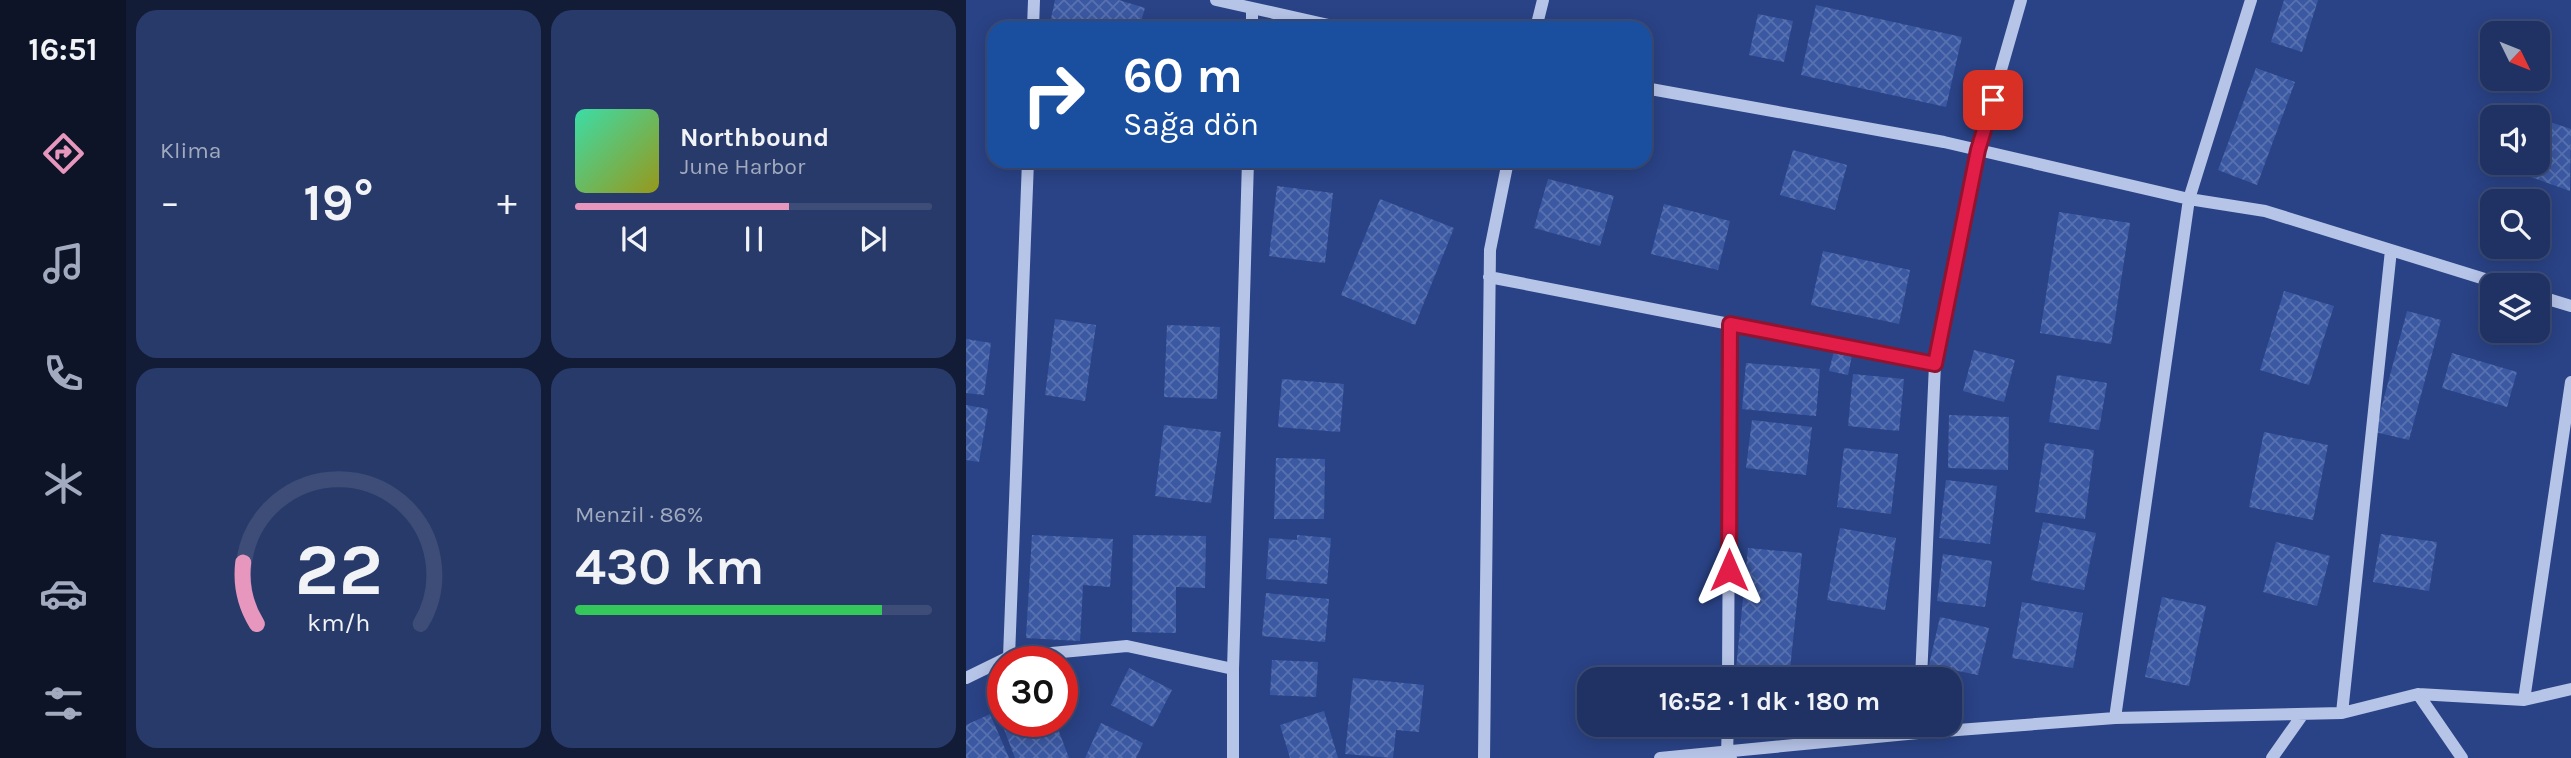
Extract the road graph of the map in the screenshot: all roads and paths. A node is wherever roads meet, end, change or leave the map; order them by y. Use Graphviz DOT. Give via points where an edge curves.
graph roads {
  1 [pos="1034,0"];
  2 [pos="1216,0"];
  3 [pos="1543,0"];
  4 [pos="2021,0"];
  5 [pos="2251,0"];
  6 [pos="1252,9"];
  7 [pos="1033,21"];
  8 [pos="1252,21"];
  9 [pos="1309,21"];
  10 [pos="1538,21"];
  11 [pos="1652,89"];
  12 [pos="1978,150"];
  13 [pos="1028,168"];
  14 [pos="1248,168"];
  15 [pos="1507,168"];
  16 [pos="2189,199"];
  17 [pos="2391,250"];
  18 [pos="1489,276"];
  19 [pos="2480,278"];
  20 [pos="2550,300"];
  21 [pos="2571,306"];
  22 [pos="1730,324"];
  23 [pos="1935,364"];
  24 [pos="2571,382"];
  25 [pos="1009,646"];
  26 [pos="1078,651"];
  27 [pos="1728,667"];
  28 [pos="1922,667"];
  29 [pos="987,668"];
  30 [pos="1233,669"];
  31 [pos="966,678"];
  32 [pos="2571,689"];
  33 [pos="2418,694"];
  34 [pos="2524,699"];
  35 [pos="2342,713"];
  36 [pos="2303,714"];
  37 [pos="2115,718"];
  38 [pos="1962,727"];
  39 [pos="1728,737"];
  40 [pos="1860,737"];
  41 [pos="1729,755"];
  42 [pos="1233,758"];
  43 [pos="1484,758"];
  44 [pos="1660,758"];
  45 [pos="2272,758"];
  46 [pos="2462,758"];
  1 -- 7 [label="street"];
  2 -- 6 [label="street"];
  3 -- 10 [label="street"];
  4 -- 12 [label="street"];
  5 -- 16 [label="street"];
  6 -- 8 [label="street"];
  6 -- 9 [label="street"];
  11 -- 12 [label="street"];
  12 -- 16 [label="street"];
  12 -- 23 [label="street"];
  13 -- 25 [label="street"];
  14 -- 30 [label="street"];
  15 -- 18 [label="street"];
  16 -- 17 [label="street" via="2265,211"];
  16 -- 37 [label="street"];
  17 -- 19 [label="street"];
  17 -- 35 [label="street"];
  18 -- 22 [label="street"];
  18 -- 43 [label="street"];
  20 -- 21 [label="street"];
  22 -- 23 [label="street"];
  22 -- 27 [label="street"];
  23 -- 28 [label="street"];
  24 -- 34 [label="street"];
  26 -- 30 [label="street" via="1127,646"];
  29 -- 31 [label="street"];
  30 -- 42 [label="street"];
  32 -- 34 [label="street"];
  33 -- 34 [label="street"];
  33 -- 35 [label="street"];
  33 -- 46 [label="street"];
  35 -- 36 [label="street"];
  36 -- 37 [label="street"];
  36 -- 45 [label="street"];
  37 -- 38 [label="street"];
  39 -- 41 [label="street"];
  40 -- 41 [label="street"];
  41 -- 44 [label="street"];
}
